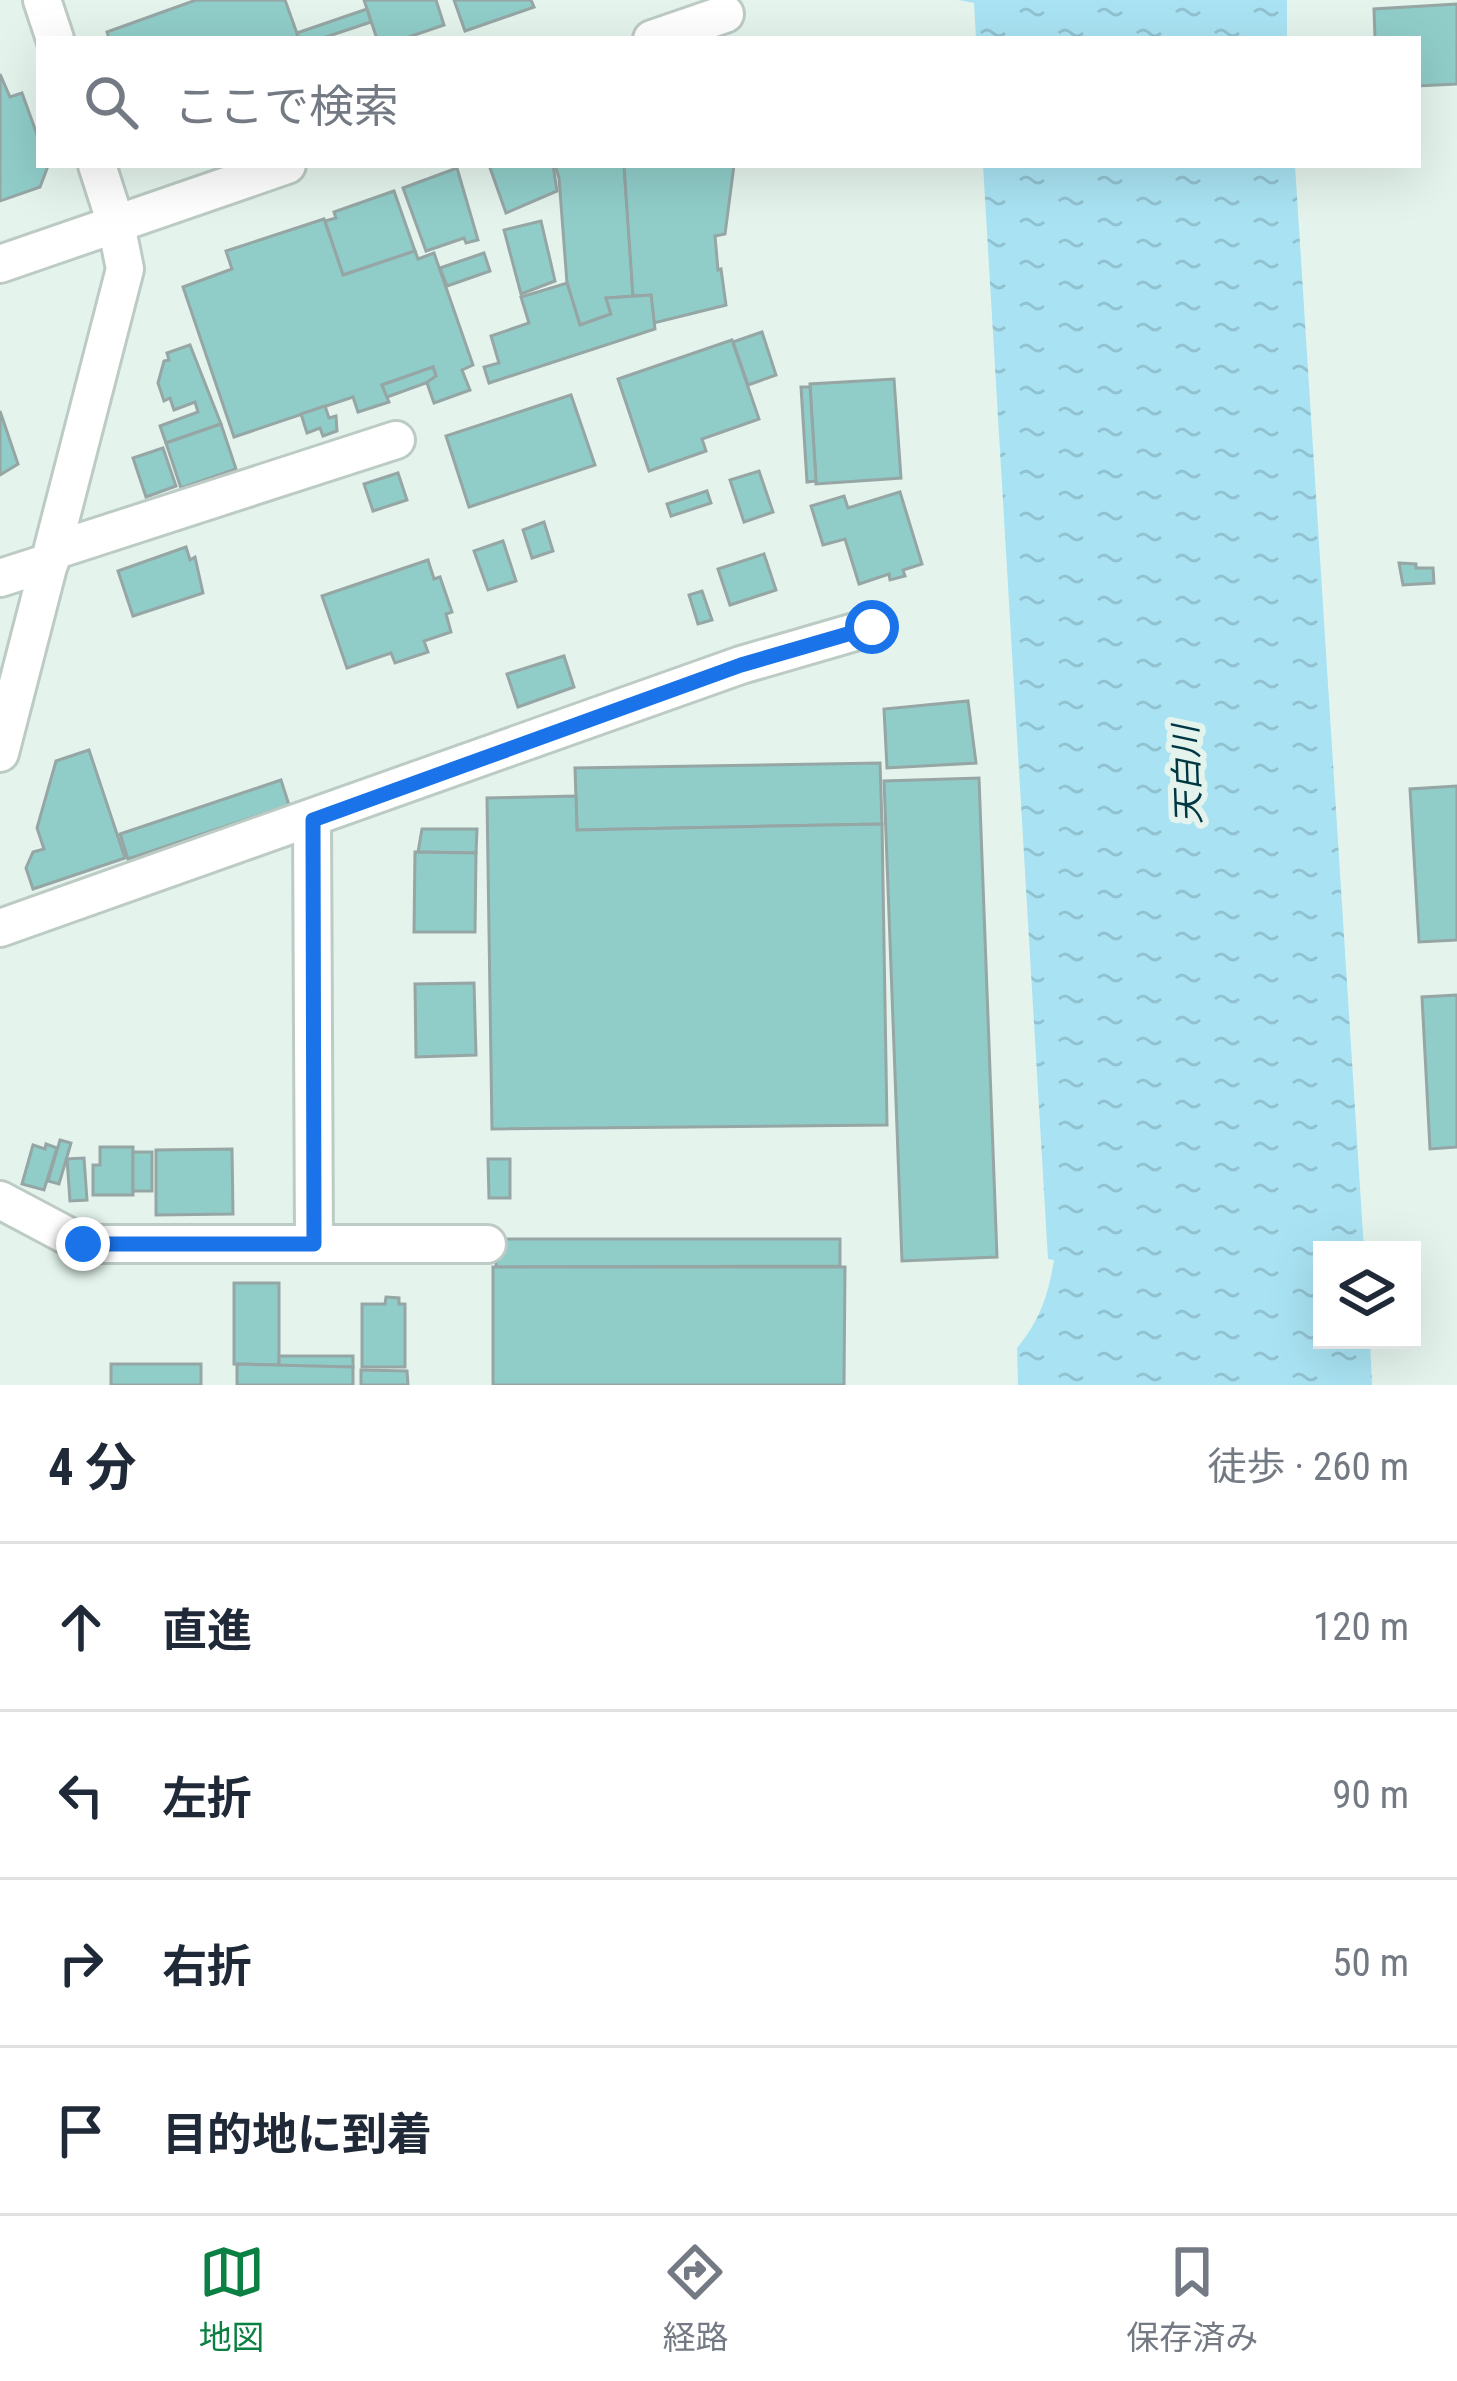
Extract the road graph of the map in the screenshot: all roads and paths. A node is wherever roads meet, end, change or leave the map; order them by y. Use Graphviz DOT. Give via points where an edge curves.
graph roads {
  1 [pos="42,0"];
  2 [pos="725,14"];
  3 [pos="54,36"];
  4 [pos="661,36"];
  5 [pos="98,168"];
  6 [pos="278,168"];
  7 [pos="116,224"];
  8 [pos="0,265"];
  9 [pos="396,440"];
  10 [pos="51,556"];
  11 [pos="0,578"];
  12 [pos="872,627"];
  13 [pos="0,753"];
  14 [pos="313,820"];
  15 [pos="0,928"];
  16 [pos="0,1200"];
  17 [pos="314,1244"];
  18 [pos="487,1244"];
  1 -- 3 [label="street"];
  2 -- 4 [label="street"];
  5 -- 7 [label="street"];
  6 -- 7 [label="street"];
  7 -- 8 [label="street"];
  7 -- 10 [label="street" via="125,269"];
  9 -- 10 [label="street"];
  10 -- 11 [label="street"];
  10 -- 13 [label="street"];
  12 -- 14 [label="street" via="741,665"];
  14 -- 15 [label="street"];
  14 -- 17 [label="street"];
  16 -- 17 [label="street" via="83,1244"];
  17 -- 18 [label="street"];
}
